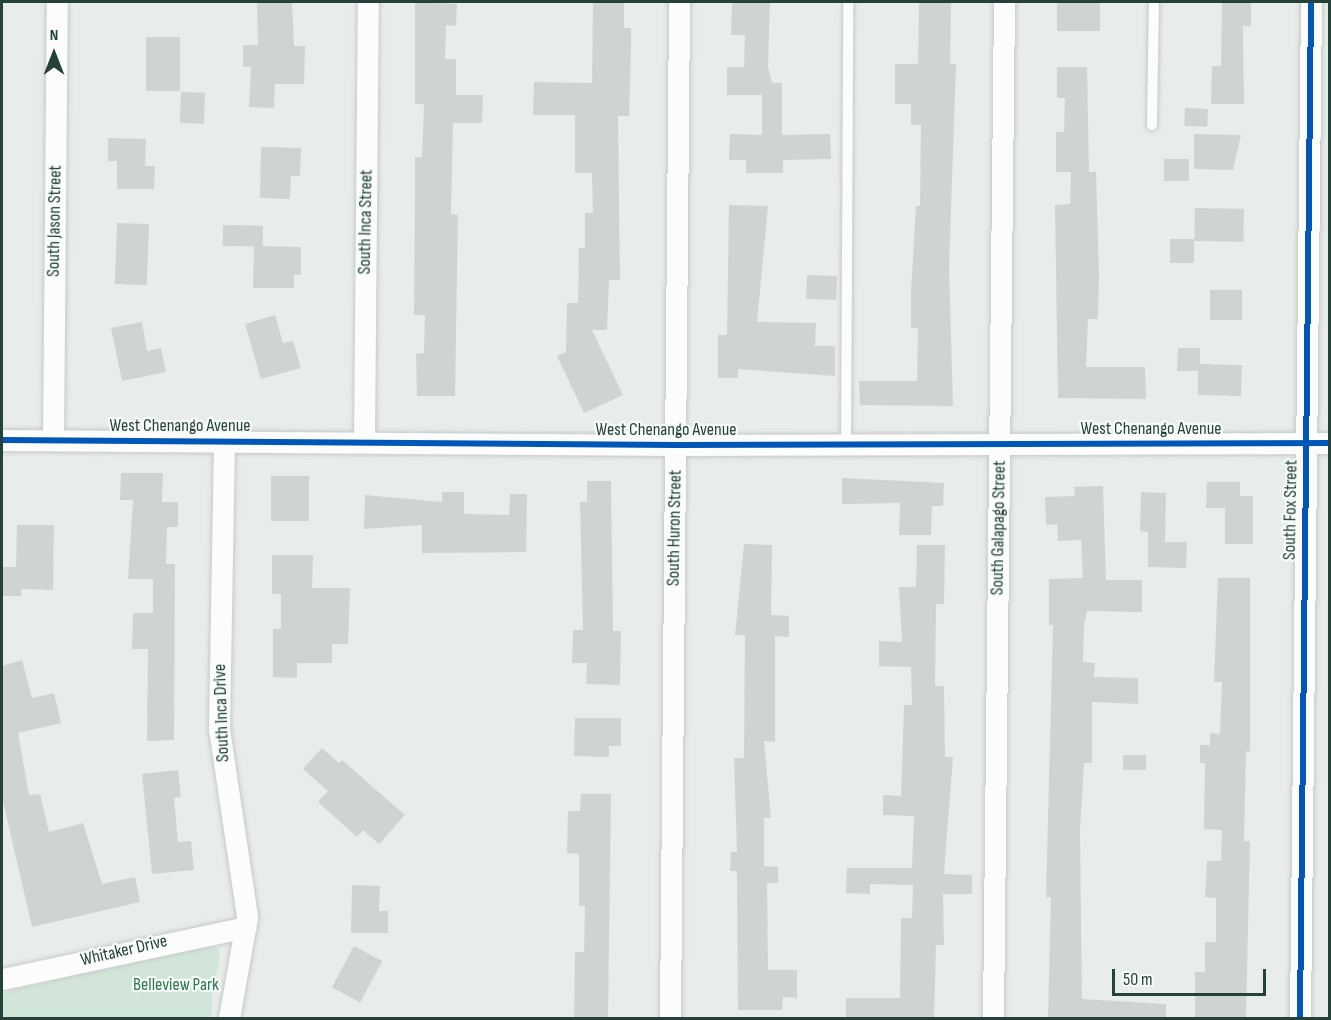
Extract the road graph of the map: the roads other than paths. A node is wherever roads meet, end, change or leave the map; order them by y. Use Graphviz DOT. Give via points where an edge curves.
graph roads {
  1 [pos="57,2"];
  2 [pos="368,2"];
  3 [pos="679,2"];
  4 [pos="848,2"];
  5 [pos="1004,2"];
  6 [pos="1154,2"];
  7 [pos="1311,2"];
  8 [pos="1152,124"];
  9 [pos="2,440"];
  10 [pos="53,440"];
  11 [pos="224,441"];
  12 [pos="364,442"];
  13 [pos="1307,443"];
  14 [pos="1329,443"];
  15 [pos="1001,444"];
  16 [pos="676,445"];
  17 [pos="846,445"];
  18 [pos="246,927"];
  19 [pos="2,979"];
  20 [pos="230,1018"];
  21 [pos="670,1018"];
  22 [pos="993,1018"];
  23 [pos="1300,1018"];
  1 -- 10 [label="street, South Jason Street"];
  2 -- 12 [label="street, South Inca Street"];
  3 -- 16 [label="street, South Huron Street"];
  4 -- 17 [label="lane"];
  5 -- 15 [label="street, South Galapago Street"];
  6 -- 8 [label="lane"];
  7 -- 13 [label="street, South Fox Street"];
  9 -- 10 [label="street, West Chenango Avenue"];
  10 -- 11 [label="street, West Chenango Avenue"];
  11 -- 12 [label="street, West Chenango Avenue"];
  11 -- 18 [label="street, South Inca Drive" via="219,729 245,888"];
  12 -- 16 [label="street, West Chenango Avenue"];
  13 -- 14 [label="street, West Chenango Avenue"];
  13 -- 15 [label="street, West Chenango Avenue"];
  13 -- 23 [label="street, South Fox Street"];
  15 -- 17 [label="street, West Chenango Avenue"];
  15 -- 22 [label="street, South Galapago Street"];
  16 -- 17 [label="street, West Chenango Avenue"];
  16 -- 21 [label="street, South Huron Street"];
  18 -- 19 [label="street, Whitaker Drive"];
  18 -- 20 [label="street, South Inca Drive"];
}
